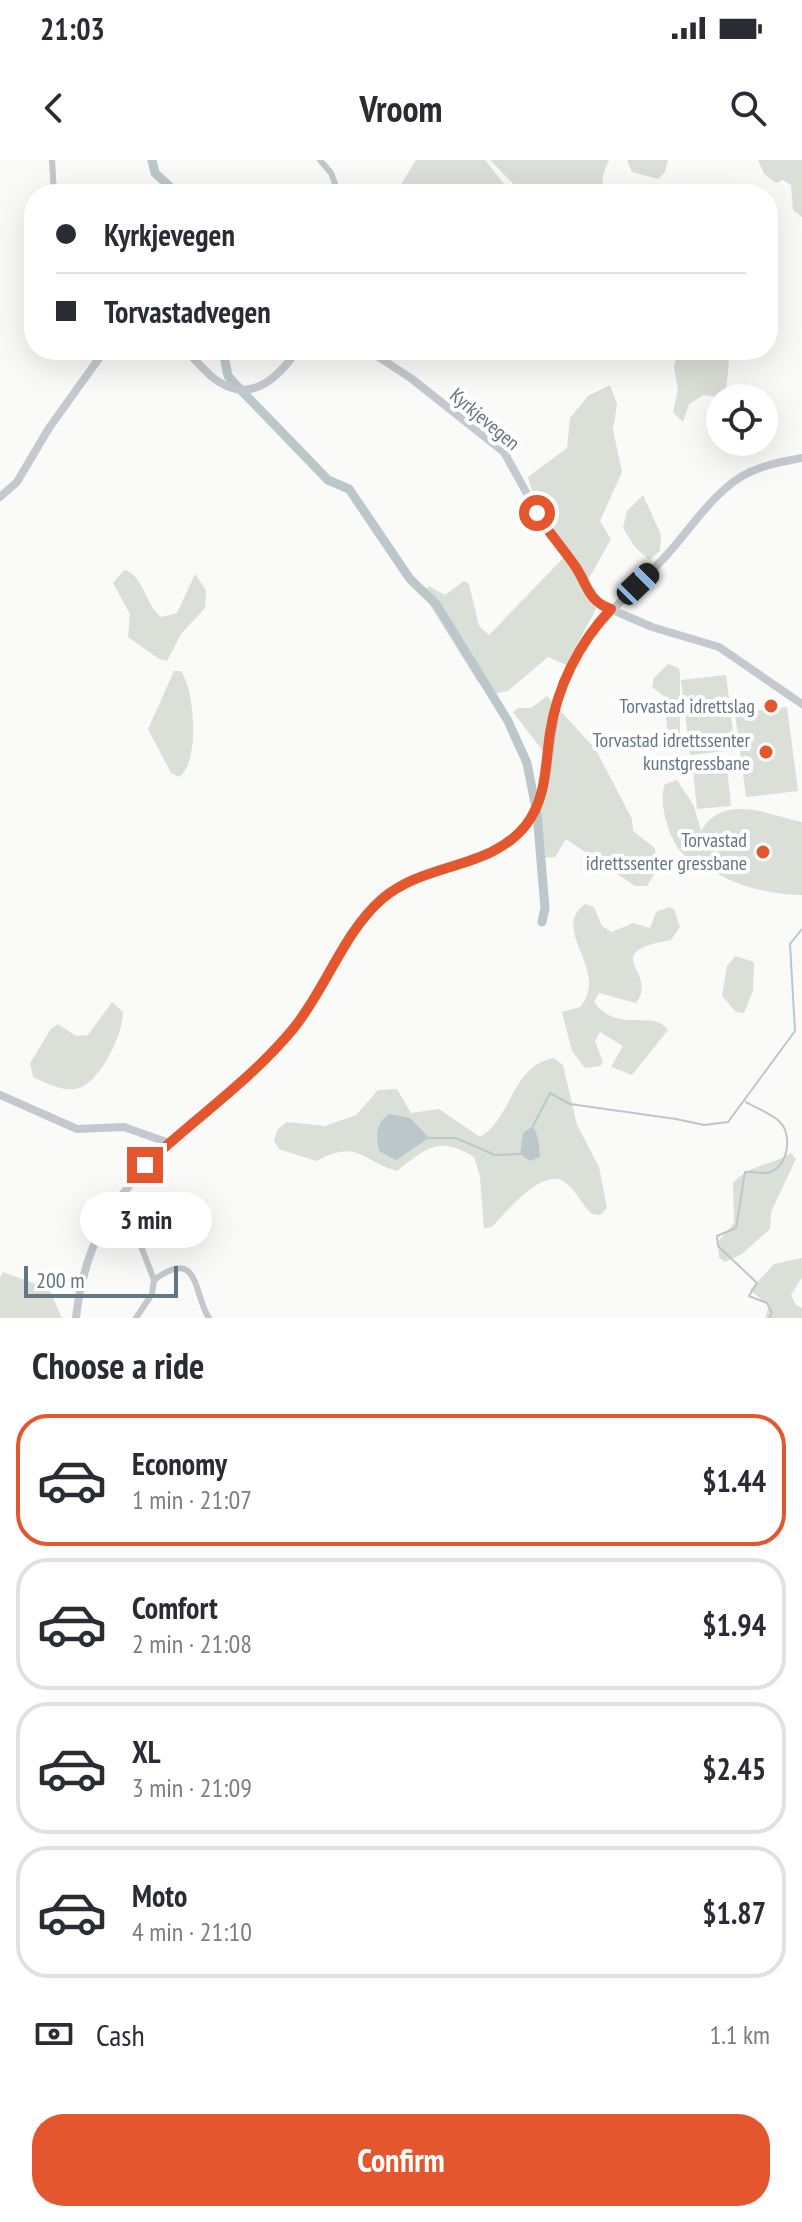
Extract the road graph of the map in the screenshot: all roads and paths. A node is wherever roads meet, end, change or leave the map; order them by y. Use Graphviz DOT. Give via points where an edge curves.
graph roads {
  1 [pos="52,160"];
  2 [pos="320,160"];
  3 [pos="53,184"];
  4 [pos="335,184"];
  5 [pos="98,360"];
  6 [pos="194,360"];
  7 [pos="289,360"];
  8 [pos="383,360"];
  9 [pos="802,458"];
  10 [pos="0,497"];
  11 [pos="611,609"];
  12 [pos="802,704"];
  13 [pos="0,1095"];
  14 [pos="169,1143"];
  15 [pos="118,1197"];
  16 [pos="154,1280"];
  17 [pos="76,1318"];
  18 [pos="136,1318"];
  19 [pos="209,1318"];
  1 -- 3 [label="street"];
  2 -- 4 [label="street"];
  5 -- 10 [label="main road" via="17,482"];
  6 -- 7 [label="main road" via="214,378 246,390 269,384"];
  8 -- 11 [label="main road, Kyrkjevegen" via="504,452 588,593"];
  9 -- 11 [label="main road" via="763,467 732,483"];
  11 -- 12 [label="main road, Kyrkjevegen" via="719,647"];
  11 -- 14 [label="main road" via="582,646 564,681 551,725 542,794 525,826 494,851 417,876 383,898 291,1032"];
  13 -- 14 [label="main road" via="77,1129 124,1127"];
  14 -- 15 [label="main road"];
  15 -- 16 [label="street"];
  15 -- 17 [label="main road" via="89,1253"];
  16 -- 18 [label="street" via="152,1294"];
  16 -- 19 [label="street" via="184,1269 195,1277"];
}
